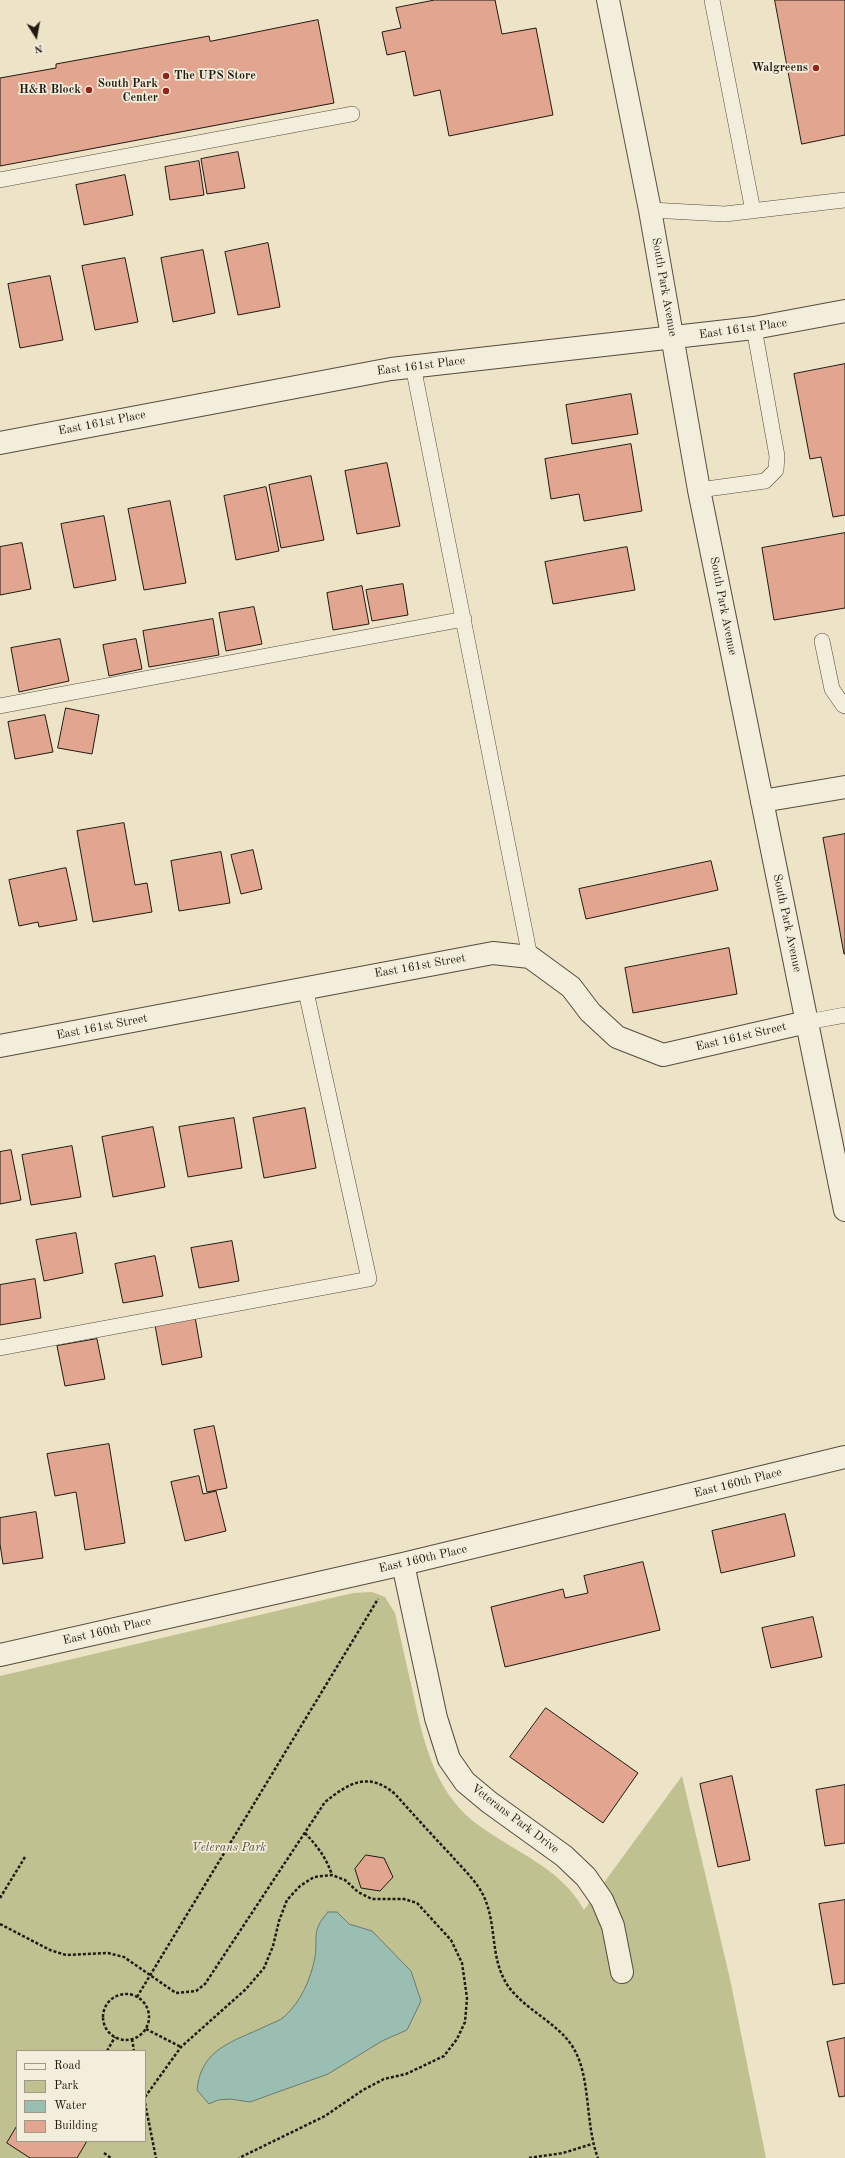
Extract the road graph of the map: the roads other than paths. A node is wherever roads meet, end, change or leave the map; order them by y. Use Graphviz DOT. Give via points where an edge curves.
graph roads {
  1 [pos="608,0"];
  2 [pos="712,0"];
  3 [pos="352,114"];
  4 [pos="0,180"];
  5 [pos="845,200"];
  6 [pos="650,210"];
  7 [pos="753,211"];
  8 [pos="845,311"];
  9 [pos="754,328"];
  10 [pos="673,338"];
  11 [pos="414,366"];
  12 [pos="0,442"];
  13 [pos="699,490"];
  14 [pos="464,619"];
  15 [pos="822,641"];
  16 [pos="0,706"];
  17 [pos="845,706"];
  18 [pos="845,787"];
  19 [pos="762,801"];
  20 [pos="530,957"];
  21 [pos="305,988"];
  22 [pos="845,1015"];
  23 [pos="807,1022"];
  24 [pos="0,1046"];
  25 [pos="842,1177"];
  26 [pos="845,1210"];
  27 [pos="0,1348"];
  28 [pos="845,1457"];
  29 [pos="403,1564"];
  30 [pos="0,1655"];
  31 [pos="622,1972"];
  1 -- 6 [label="street, South Park Avenue"];
  2 -- 7 [label="lane"];
  3 -- 4 [label="lane"];
  5 -- 7 [label="lane"];
  6 -- 7 [label="lane" via="725,214"];
  6 -- 10 [label="street, South Park Avenue"];
  8 -- 9 [label="street, East 161st Place"];
  9 -- 10 [label="street, East 161st Place"];
  9 -- 13 [label="lane" via="777,456 776,470 765,481"];
  10 -- 11 [label="street, East 161st Place"];
  10 -- 13 [label="street, South Park Avenue"];
  11 -- 12 [label="street, East 161st Place"];
  11 -- 14 [label="lane"];
  13 -- 19 [label="street, South Park Avenue"];
  14 -- 16 [label="lane"];
  14 -- 20 [label="lane"];
  15 -- 17 [label="lane" via="832,689"];
  18 -- 19 [label="street"];
  19 -- 23 [label="street, South Park Avenue"];
  20 -- 21 [label="street, East 161st Street" via="492,953"];
  20 -- 23 [label="street, East 161st Street" via="571,987 590,1012 617,1037 663,1055"];
  21 -- 24 [label="street, East 161st Street"];
  21 -- 27 [label="lane" via="369,1279"];
  22 -- 23 [label="lane"];
  23 -- 25 [label="street, South Park Avenue"];
  25 -- 26 [label="street, South Park Avenue"];
  28 -- 29 [label="street, East 160th Place"];
  29 -- 30 [label="street, East 160th Place"];
  29 -- 31 [label="street, Veterans Park Drive" via="436,1718 449,1758 471,1787 564,1856 586,1877 602,1900 613,1926"];
}
